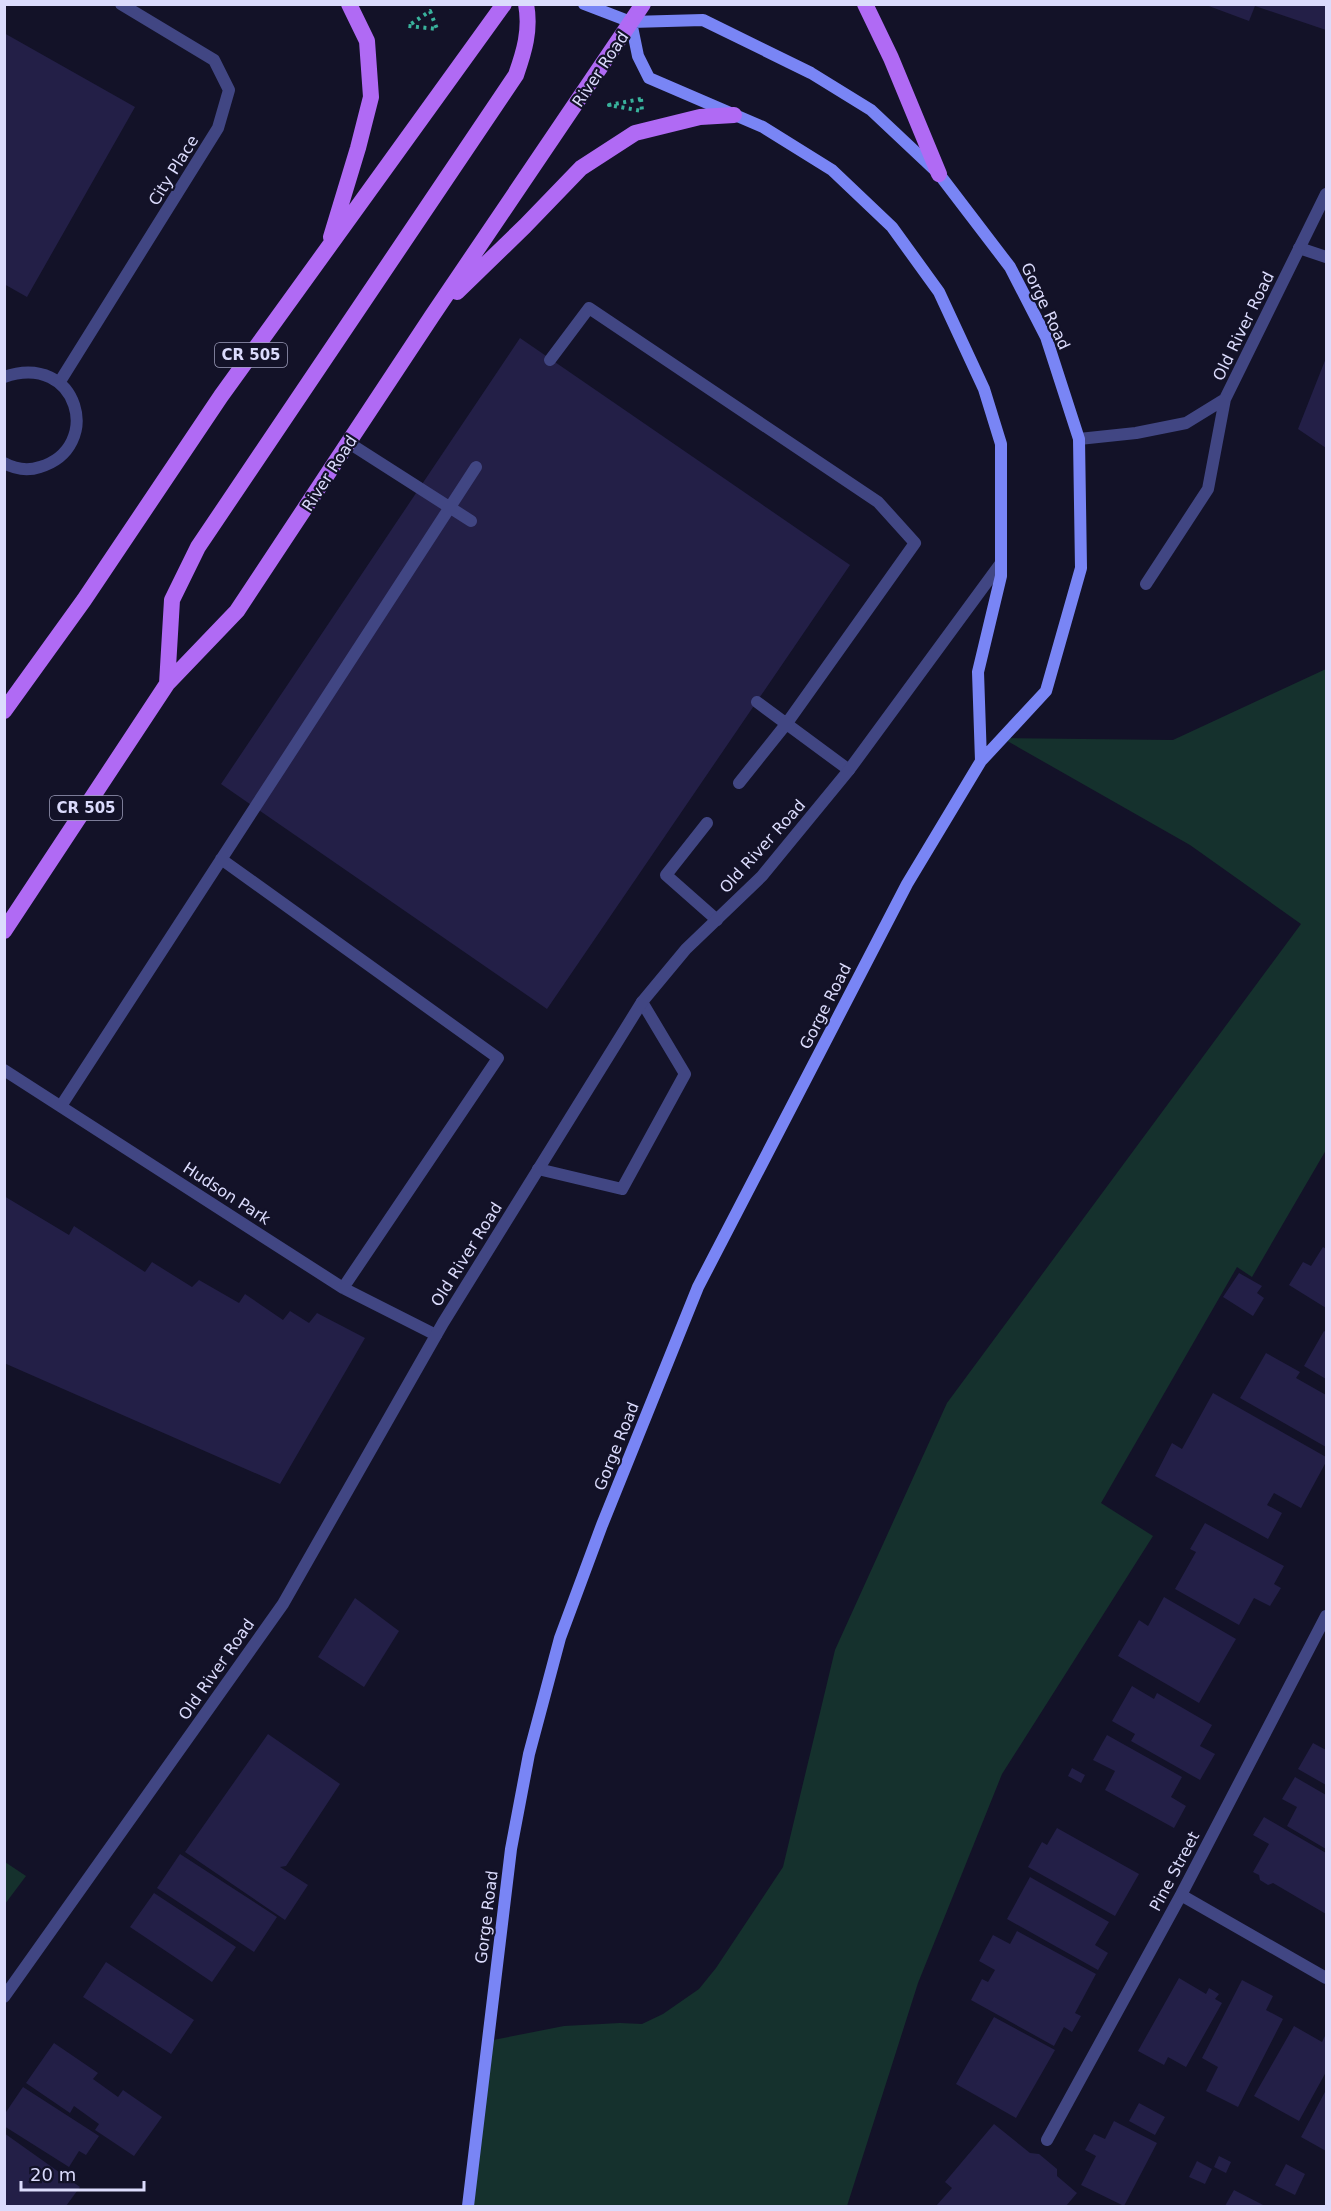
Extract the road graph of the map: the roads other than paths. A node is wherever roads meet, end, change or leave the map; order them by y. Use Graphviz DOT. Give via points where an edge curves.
graph roads {
  1 [pos="122,4"];
  2 [pos="349,4"];
  3 [pos="504,4"];
  4 [pos="526,4"];
  5 [pos="584,4"];
  6 [pos="628,4"];
  7 [pos="643,4"];
  8 [pos="865,4"];
  9 [pos="631,22"];
  10 [pos="734,115"];
  11 [pos="939,174"];
  12 [pos="1326,194"];
  13 [pos="1299,249"];
  14 [pos="326,250"];
  15 [pos="1326,257"];
  16 [pos="432,316"];
  17 [pos="550,360"];
  18 [pos="5,376"];
  19 [pos="60,382"];
  20 [pos="1225,399"];
  21 [pos="1079,440"];
  22 [pos="349,444"];
  23 [pos="4,463"];
  24 [pos="476,467"];
  25 [pos="449,507"];
  26 [pos="471,521"];
  27 [pos="1001,562"];
  28 [pos="1146,584"];
  29 [pos="167,684"];
  30 [pos="756,702"];
  31 [pos="4,711"];
  32 [pos="787,723"];
  33 [pos="981,761"];
  34 [pos="849,770"];
  35 [pos="739,783"];
  36 [pos="707,823"];
  37 [pos="221,859"];
  38 [pos="717,920"];
  39 [pos="4,932"];
  40 [pos="642,1002"];
  41 [pos="4,1070"];
  42 [pos="61,1106"];
  43 [pos="538,1169"];
  44 [pos="343,1288"];
  45 [pos="436,1335"];
  46 [pos="1326,1616"];
  47 [pos="1181,1895"];
  48 [pos="1326,1978"];
  49 [pos="4,1997"];
  50 [pos="1047,2140"];
  51 [pos="468,2206"];
  1 -- 19 [label="street, City Place" via="214,60 229,90 218,128"];
  2 -- 14 [label="main road" via="366,41 371,97"];
  3 -- 14 [label="main road, CR 505"];
  4 -- 29 [label="main road" via="526,47 516,75 198,547 172,600"];
  5 -- 9 [label="main road, Gorge Road"];
  6 -- 9 [label="main road"];
  7 -- 9 [label="main road, River Road / CR 505"];
  8 -- 11 [label="main road"];
  9 -- 10 [label="main road" via="638,56 649,78"];
  9 -- 11 [label="main road, Gorge Road" via="703,20 792,64 871,110"];
  9 -- 16 [label="main road, River Road / CR 505"];
  10 -- 16 [label="main road" via="700,117 635,132 581,168"];
  10 -- 27 [label="main road" via="763,127 832,170 892,227 939,292 984,389 1000,444"];
  11 -- 21 [label="main road, Gorge Road" via="1010,267 1046,337"];
  12 -- 13 [label="street, Old River Road"];
  13 -- 15 [label="street"];
  13 -- 20 [label="street, Old River Road"];
  14 -- 31 [label="main road, CR 505"];
  16 -- 22 [label="main road, River Road / CR 505"];
  17 -- 32 [label="street" via="589,308 878,502 915,543"];
  18 -- 19 [label="street" via="23,371 43,373"];
  19 -- 23 [label="street" via="72,397 77,416 75,435 65,452 50,464 32,470"];
  20 -- 21 [label="street, Old River Road" via="1186,423"];
  20 -- 28 [label="street" via="1208,489"];
  21 -- 33 [label="main road, Gorge Road" via="1081,568 1046,691"];
  22 -- 25 [label="street"];
  22 -- 29 [label="main road, River Road / CR 505" via="237,611"];
  24 -- 25 [label="street"];
  25 -- 26 [label="street"];
  25 -- 37 [label="street"];
  27 -- 33 [label="main road" via="978,672"];
  27 -- 34 [label="street, Old River Road"];
  29 -- 39 [label="main road, River Road / CR 505"];
  30 -- 32 [label="street"];
  32 -- 34 [label="street"];
  32 -- 35 [label="street"];
  33 -- 51 [label="main road, Gorge Road" via="907,884 699,1287 560,1638 529,1754 511,1849"];
  34 -- 38 [label="street, Old River Road" via="762,876"];
  36 -- 38 [label="street" via="666,874"];
  37 -- 42 [label="street"];
  37 -- 44 [label="street" via="498,1058"];
  38 -- 40 [label="street, Old River Road" via="686,949"];
  40 -- 43 [label="street, Old River Road"];
  40 -- 43 [label="street" via="685,1074 622,1188"];
  41 -- 42 [label="street, Hudson Park"];
  42 -- 44 [label="street, Hudson Park"];
  43 -- 45 [label="street, Old River Road"];
  44 -- 45 [label="street, Hudson Park"];
  45 -- 49 [label="street, Old River Road" via="283,1604"];
  46 -- 47 [label="street, Pine Street"];
  47 -- 48 [label="street"];
  47 -- 50 [label="street, Pine Street"];
}
